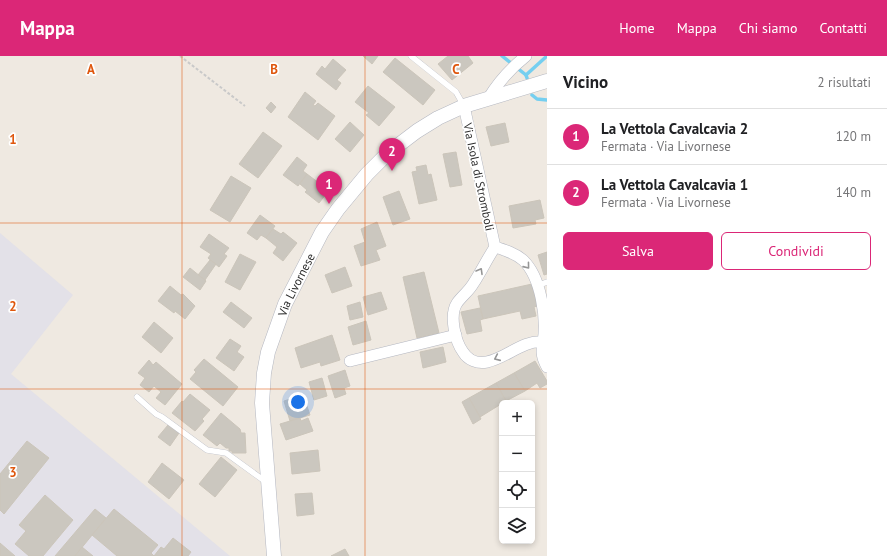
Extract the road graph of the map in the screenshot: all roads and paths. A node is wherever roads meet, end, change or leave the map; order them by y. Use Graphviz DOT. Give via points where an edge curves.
graph roads {
  1 [pos="180,56"];
  2 [pos="410,56"];
  3 [pos="519,63"];
  4 [pos="547,81"];
  5 [pos="488,98"];
  6 [pos="245,106"];
  7 [pos="464,106"];
  8 [pos="495,247"];
  9 [pos="543,283"];
  10 [pos="456,335"];
  11 [pos="543,342"];
  12 [pos="350,361"];
  13 [pos="547,367"];
  14 [pos="136,397"];
  15 [pos="268,484"];
  16 [pos="274,556"];
  1 -- 6 [label="path"];
  2 -- 7 [label="lane" via="456,92"];
  3 -- 5 [label="street"];
  4 -- 5 [label="street, Via Livornese"];
  5 -- 7 [label="street, Via Livornese"];
  7 -- 8 [label="street, Via Isola di Stromboli"];
  7 -- 15 [label="street, Via Livornese" via="417,130 380,160 322,232 285,304 268,352 262,403"];
  8 -- 9 [label="street, Via Isola di Stromboli, one-way" via="508,251 523,261"];
  10 -- 8 [label="street, Via Isola di Stromboli, one-way" via="453,316 456,304 472,286"];
  9 -- 11 [label="street, Via Isola di Stromboli" via="547,318"];
  11 -- 10 [label="street, Via Isola di Stromboli, one-way" via="525,344 495,359 476,362 467,358"];
  10 -- 12 [label="street"];
  11 -- 13 [label="street, Via Isola di Stromboli" via="542,357"];
  14 -- 15 [label="lane" via="207,450 226,453"];
  15 -- 16 [label="street, Via Livornese"];
}
